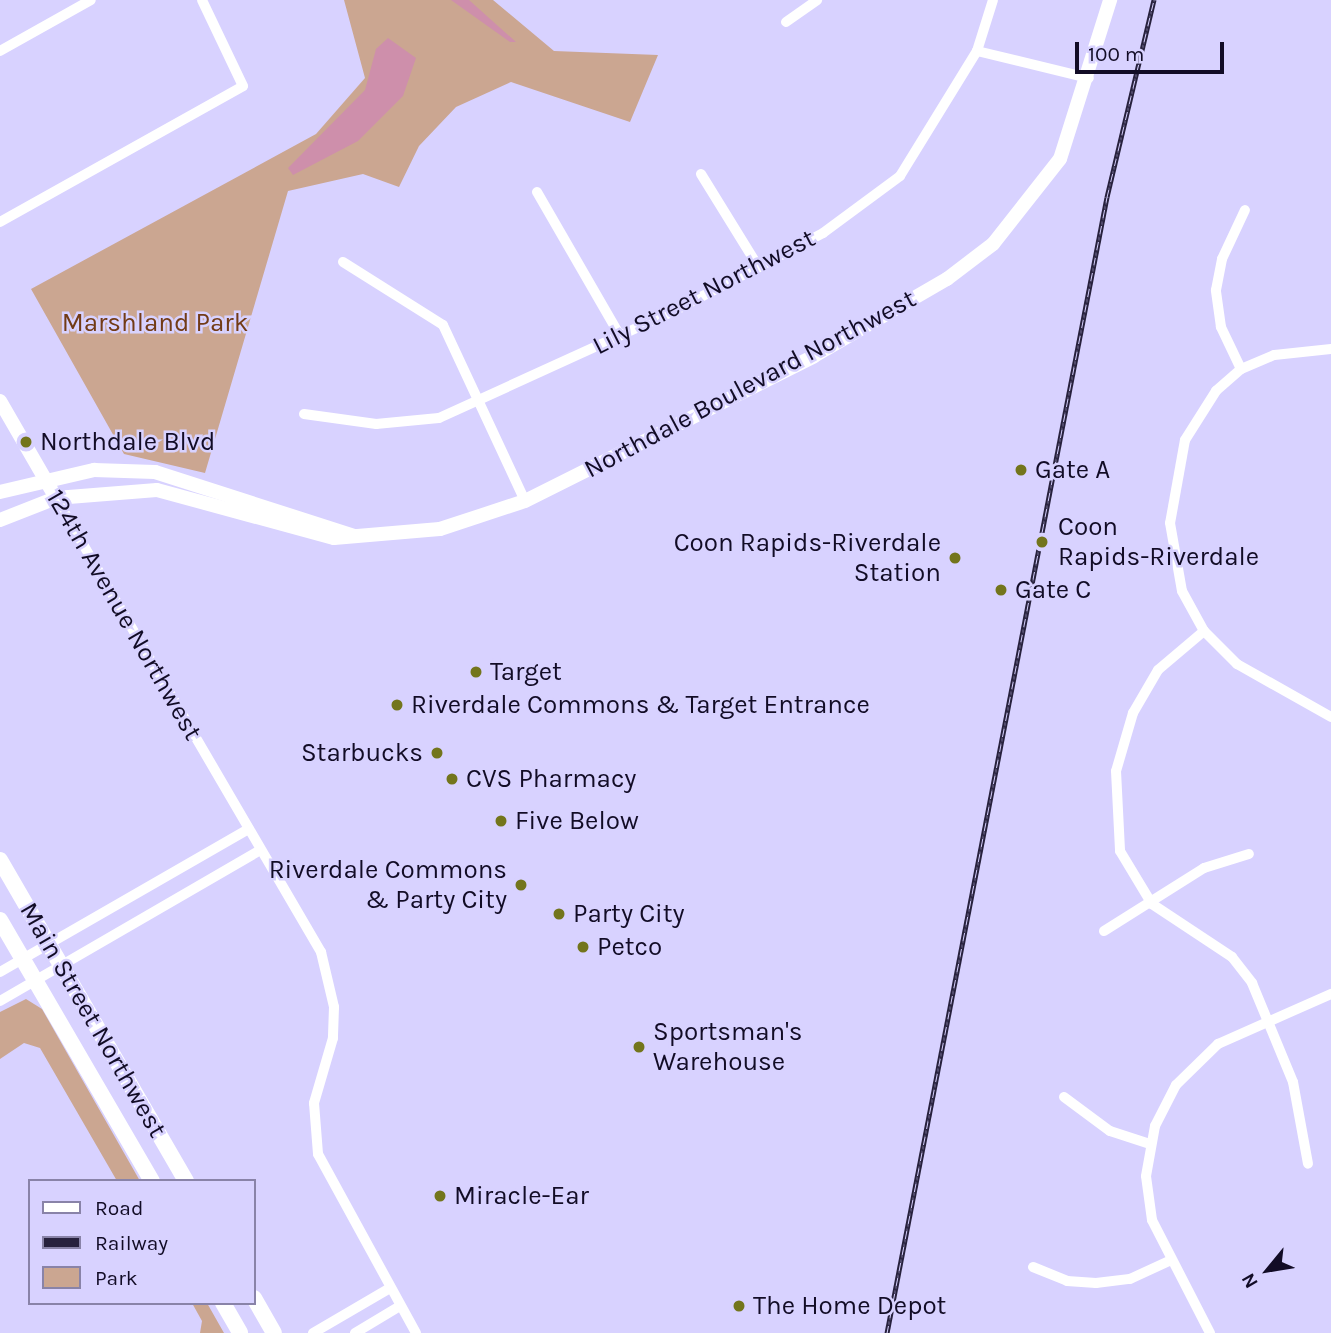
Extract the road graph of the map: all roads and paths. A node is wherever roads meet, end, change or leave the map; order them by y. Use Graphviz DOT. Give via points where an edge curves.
graph roads {
  1 [pos="91,0"];
  2 [pos="202,0"];
  3 [pos="817,0"];
  4 [pos="993,0"];
  5 [pos="1110,0"];
  6 [pos="786,22"];
  7 [pos="0,51"];
  8 [pos="977,51"];
  9 [pos="1089,78"];
  10 [pos="701,174"];
  11 [pos="537,192"];
  12 [pos="1245,211"];
  13 [pos="0,222"];
  14 [pos="343,262"];
  15 [pos="759,268"];
  16 [pos="620,336"];
  17 [pos="1331,349"];
  18 [pos="1241,369"];
  19 [pos="480,400"];
  20 [pos="0,401"];
  21 [pos="304,414"];
  22 [pos="44,478"];
  23 [pos="0,492"];
  24 [pos="56,498"];
  25 [pos="525,501"];
  26 [pos="0,520"];
  27 [pos="355,537"];
  28 [pos="1204,631"];
  29 [pos="1331,702"];
  30 [pos="1328,715"];
  31 [pos="249,828"];
  32 [pos="260,850"];
  33 [pos="1249,854"];
  34 [pos="0,860"];
  35 [pos="1152,904"];
  36 [pos="0,920"];
  37 [pos="1104,931"];
  38 [pos="48,944"];
  39 [pos="23,959"];
  40 [pos="62,967"];
  41 [pos="0,972"];
  42 [pos="36,981"];
  43 [pos="1331,994"];
  44 [pos="0,1001"];
  45 [pos="1270,1020"];
  46 [pos="1064,1097"];
  47 [pos="1150,1144"];
  48 [pos="1308,1164"];
  49 [pos="151,1179"];
  50 [pos="185,1179"];
  51 [pos="1169,1261"];
  52 [pos="1034,1267"];
  53 [pos="390,1288"];
  54 [pos="256,1302"];
  55 [pos="224,1305"];
  56 [pos="400,1306"];
  57 [pos="240,1333"];
  58 [pos="274,1333"];
  59 [pos="313,1333"];
  60 [pos="355,1333"];
  61 [pos="416,1333"];
  62 [pos="1210,1333"];
  1 -- 7 [label="street"];
  2 -- 13 [label="street" via="243,86"];
  3 -- 6 [label="street"];
  4 -- 8 [label="street, Lily Street Northwest"];
  5 -- 9 [label="street, Northdale Boulevard Northwest"];
  8 -- 9 [label="street"];
  8 -- 15 [label="street, Lily Street Northwest" via="900,176 823,233"];
  9 -- 25 [label="street, Northdale Boulevard Northwest" via="1060,159 1024,210 947,279 814,356"];
  10 -- 15 [label="street"];
  11 -- 16 [label="street"];
  12 -- 18 [label="street" via="1222,258 1216,290 1221,327"];
  14 -- 19 [label="street" via="443,325"];
  15 -- 16 [label="street, Lily Street Northwest"];
  16 -- 19 [label="street, Lily Street Northwest"];
  17 -- 18 [label="street" via="1292,350"];
  18 -- 28 [label="street" via="1193,422 1170,507 1176,571"];
  19 -- 21 [label="street, Lily Street Northwest" via="413,425"];
  19 -- 25 [label="street"];
  20 -- 22 [label="street, 124th Avenue Northwest"];
  22 -- 23 [label="street"];
  22 -- 24 [label="street, 124th Avenue Northwest"];
  22 -- 27 [label="street" via="94,470 155,472"];
  24 -- 26 [label="street, Northdale Boulevard Northwest"];
  24 -- 27 [label="street, Northdale Boulevard Northwest" via="157,490 214,501 317,536"];
  24 -- 31 [label="street, 124th Avenue Northwest"];
  25 -- 27 [label="street, Northdale Boulevard Northwest" via="440,529"];
  28 -- 30 [label="street" via="1237,664"];
  28 -- 35 [label="street" via="1158,670 1143,693 1116,771 1120,851"];
  29 -- 30 [label="street"];
  31 -- 32 [label="street, 124th Avenue Northwest"];
  31 -- 38 [label="street"];
  32 -- 40 [label="street"];
  32 -- 53 [label="street" via="331,980 333,1038 314,1103 318,1154"];
  33 -- 35 [label="street" via="1204,868"];
  34 -- 38 [label="main road, Main Street Northwest"];
  35 -- 37 [label="street"];
  35 -- 45 [label="street" via="1232,957"];
  36 -- 39 [label="main road, Main Street Northwest"];
  38 -- 39 [label="street"];
  38 -- 40 [label="main road, Main Street Northwest"];
  39 -- 41 [label="street"];
  39 -- 42 [label="main road, Main Street Northwest"];
  40 -- 42 [label="street"];
  40 -- 50 [label="main road, Main Street Northwest"];
  42 -- 44 [label="street"];
  42 -- 49 [label="main road, Main Street Northwest"];
  43 -- 45 [label="street"];
  45 -- 47 [label="street" via="1218,1044 1186,1073"];
  45 -- 48 [label="street" via="1293,1082"];
  46 -- 47 [label="street" via="1110,1131"];
  47 -- 51 [label="street" via="1149,1206"];
  51 -- 52 [label="street" via="1130,1279 1097,1283 1067,1281"];
  51 -- 62 [label="street"];
  53 -- 56 [label="street"];
  53 -- 59 [label="street"];
  54 -- 58 [label="main road"];
  55 -- 57 [label="main road"];
  56 -- 60 [label="street"];
  56 -- 61 [label="street"];
}
